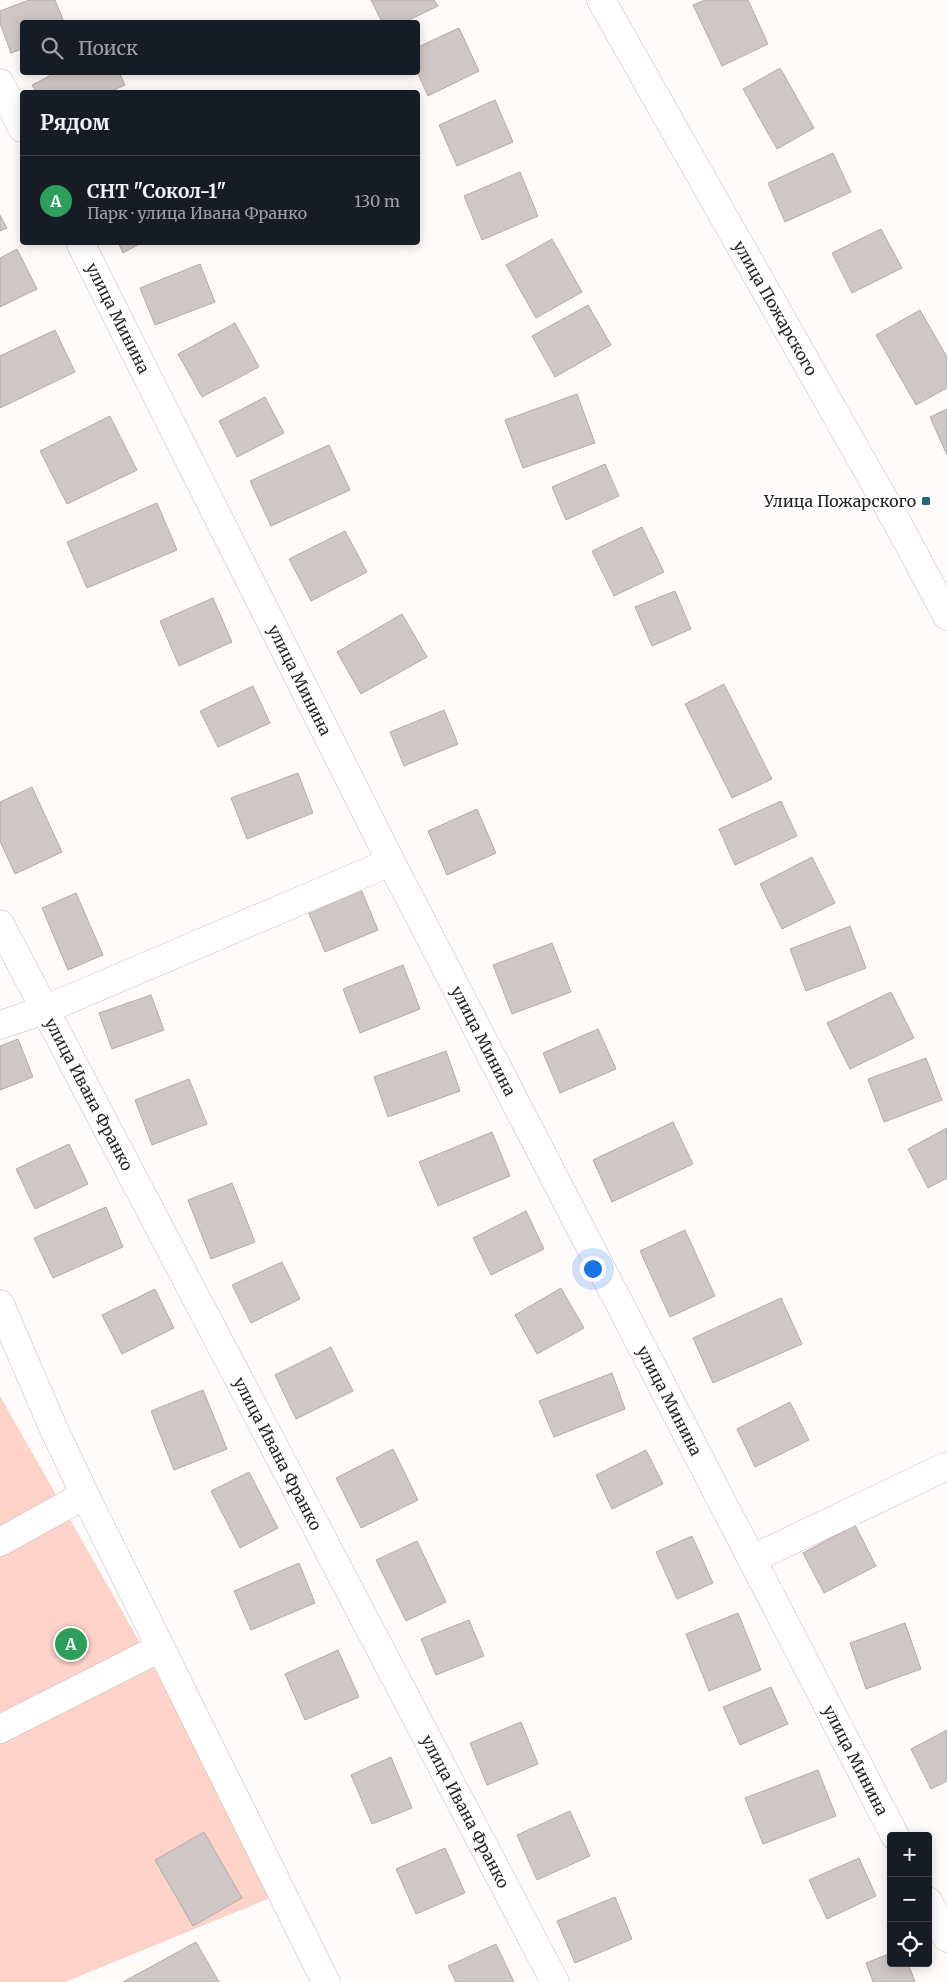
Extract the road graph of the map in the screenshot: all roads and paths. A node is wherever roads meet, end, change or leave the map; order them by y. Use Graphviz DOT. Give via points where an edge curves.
graph roads {
  1 [pos="601,0"];
  2 [pos="0,83"];
  3 [pos="20,124"];
  4 [pos="82,245"];
  5 [pos="947,616"];
  6 [pos="392,862"];
  7 [pos="0,924"];
  8 [pos="44,1010"];
  9 [pos="0,1025"];
  10 [pos="0,1304"];
  11 [pos="947,1466"];
  12 [pos="85,1495"];
  13 [pos="0,1542"];
  14 [pos="752,1559"];
  15 [pos="160,1648"];
  16 [pos="0,1730"];
  17 [pos="892,1832"];
  18 [pos="932,1909"];
  19 [pos="947,1938"];
  20 [pos="326,1982"];
  21 [pos="555,1982"];
  1 -- 5 [label="street, улица Пожарского"];
  2 -- 3 [label="street"];
  4 -- 6 [label="street, улица Минина"];
  6 -- 8 [label="street"];
  6 -- 14 [label="street, улица Минина"];
  7 -- 8 [label="street, улица Ивана Франко"];
  8 -- 9 [label="street"];
  8 -- 21 [label="street, улица Ивана Франко"];
  10 -- 12 [label="street"];
  11 -- 14 [label="street"];
  12 -- 13 [label="street"];
  12 -- 15 [label="street"];
  14 -- 17 [label="street, улица Минина"];
  15 -- 16 [label="street"];
  15 -- 20 [label="street"];
  18 -- 19 [label="street"];
}
